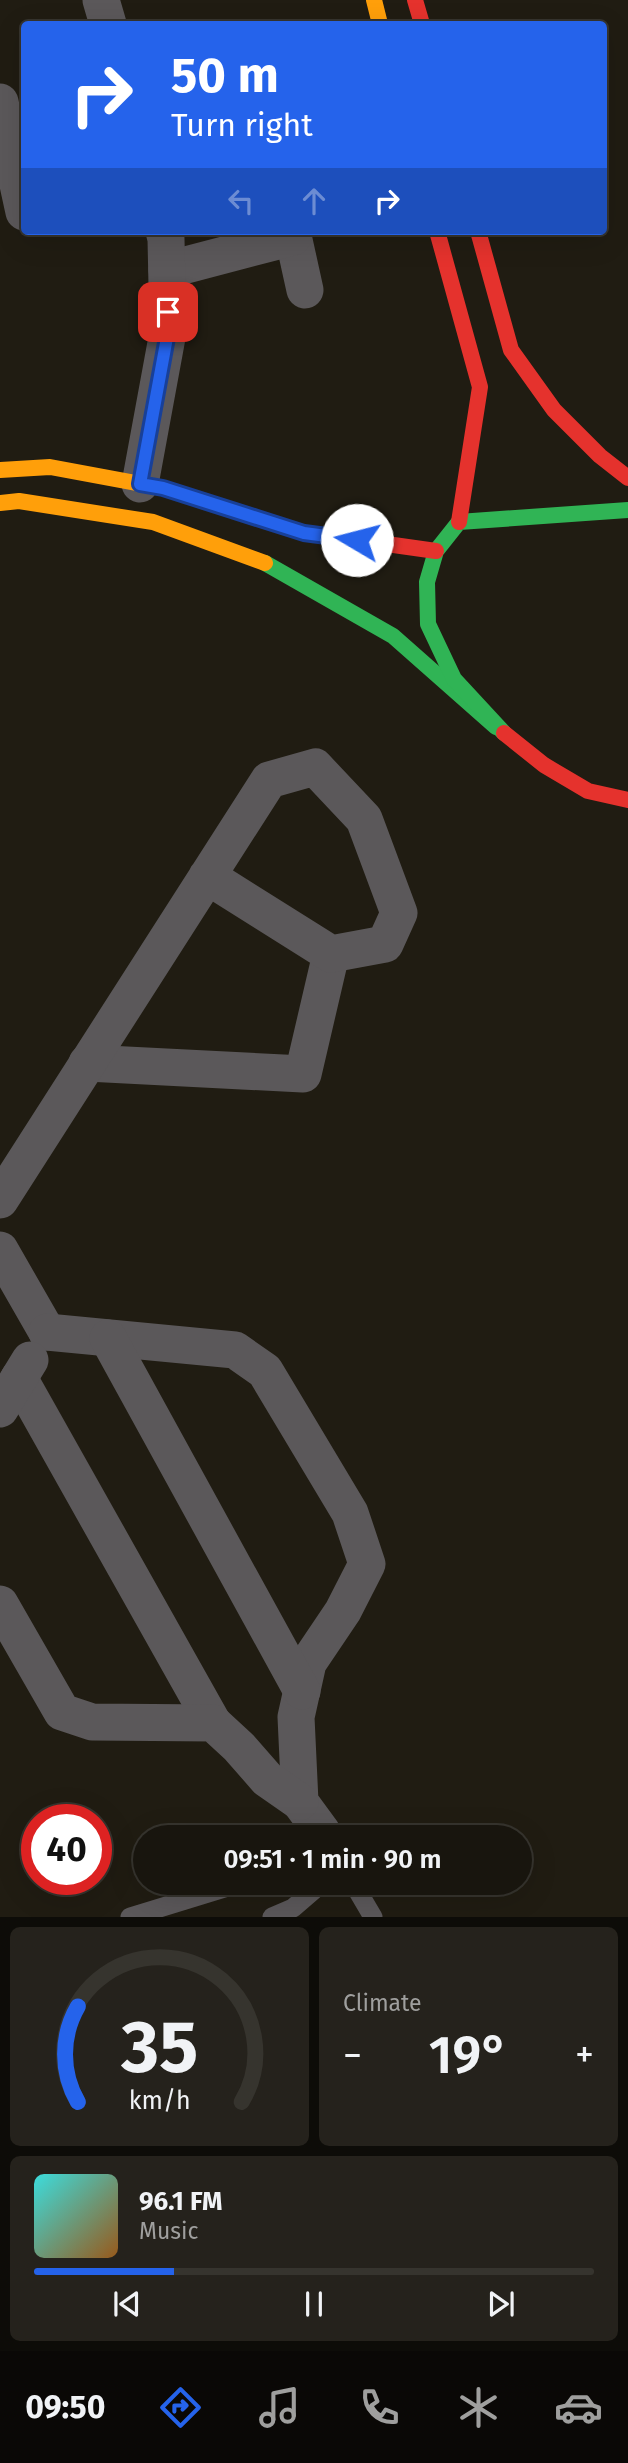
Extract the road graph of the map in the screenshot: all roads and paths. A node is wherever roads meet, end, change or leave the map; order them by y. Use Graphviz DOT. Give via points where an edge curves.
graph roads {
  1 [pos="101,0"];
  2 [pos="374,0"];
  3 [pos="415,0"];
  4 [pos="107,21"];
  5 [pos="379,21"];
  6 [pos="421,21"];
  7 [pos="0,102"];
  8 [pos="17,146"];
  9 [pos="21,184"];
  10 [pos="164,235"];
  11 [pos="289,235"];
  12 [pos="292,235"];
  13 [pos="439,235"];
  14 [pos="478,235"];
  15 [pos="167,270"];
  16 [pos="305,290"];
  17 [pos="492,356"];
  18 [pos="0,470"];
  19 [pos="628,478"];
  20 [pos="140,484"];
  21 [pos="0,503"];
  22 [pos="628,510"];
  23 [pos="459,522"];
  24 [pos="280,547"];
  25 [pos="436,551"];
  26 [pos="496,727"];
  27 [pos="628,800"];
  28 [pos="207,876"];
  29 [pos="331,954"];
  30 [pos="87,1063"];
  31 [pos="0,1199"];
  32 [pos="0,1250"];
  33 [pos="47,1332"];
  34 [pos="108,1338"];
  35 [pos="19,1378"];
  36 [pos="0,1409"];
  37 [pos="0,1604"];
  38 [pos="302,1691"];
  39 [pos="212,1723"];
  40 [pos="300,1802"];
  41 [pos="317,1825"];
  42 [pos="202,1895"];
  43 [pos="308,1895"];
  44 [pos="360,1895"];
  45 [pos="130,1917"];
  46 [pos="272,1917"];
  47 [pos="373,1917"];
  1 -- 4 [label="street"];
  2 -- 5 [label="street"];
  3 -- 6 [label="street"];
  7 -- 8 [label="street"];
  8 -- 9 [label="street"];
  10 -- 15 [label="street"];
  11 -- 15 [label="street"];
  12 -- 16 [label="street"];
  13 -- 17 [label="street"];
  14 -- 17 [label="street"];
  15 -- 20 [label="street" via="168,332"];
  17 -- 19 [label="street"];
  17 -- 23 [label="street" via="480,387"];
  18 -- 20 [label="street" via="50,467"];
  20 -- 24 [label="street" via="163,488"];
  21 -- 24 [label="street" via="19,501 153,522"];
  22 -- 23 [label="street"];
  23 -- 25 [label="street"];
  24 -- 25 [label="street" via="304,533"];
  24 -- 26 [label="street" via="393,636"];
  25 -- 26 [label="street" via="427,582 428,624 454,679"];
  26 -- 27 [label="street" via="544,765 588,791"];
  28 -- 29 [label="street"];
  28 -- 29 [label="street" via="269,780 315,767 364,819 399,913 385,944"];
  28 -- 30 [label="street"];
  29 -- 30 [label="street" via="303,1074"];
  30 -- 31 [label="street"];
  32 -- 33 [label="street"];
  33 -- 34 [label="street"];
  33 -- 35 [label="street"];
  34 -- 38 [label="street"];
  34 -- 38 [label="street" via="235,1350 265,1370 350,1513 367,1564 308,1663"];
  35 -- 36 [label="street"];
  35 -- 39 [label="street"];
  37 -- 39 [label="street" via="62,1712 92,1722"];
  38 -- 40 [label="street" via="296,1717"];
  39 -- 40 [label="street" via="267,1779"];
  40 -- 41 [label="street"];
  42 -- 45 [label="lane"];
  43 -- 46 [label="lane"];
  44 -- 47 [label="lane"];
}
